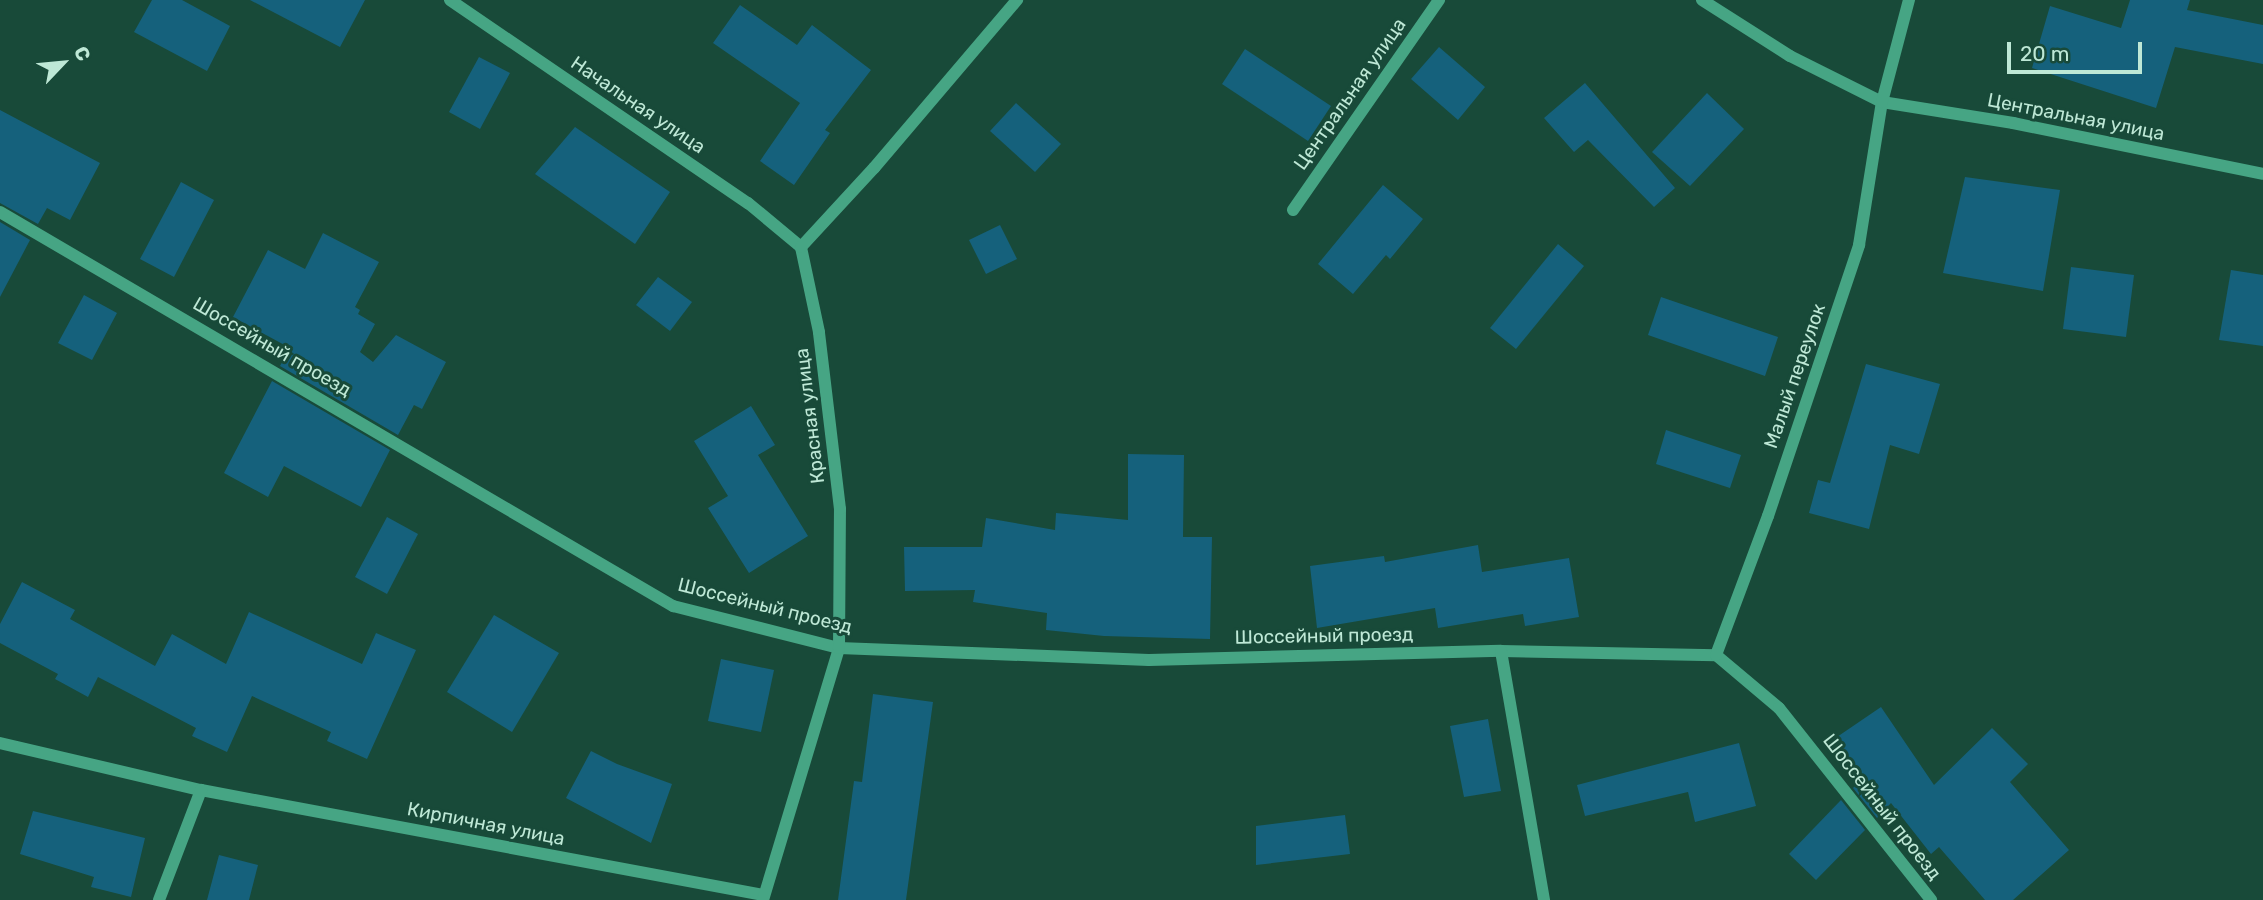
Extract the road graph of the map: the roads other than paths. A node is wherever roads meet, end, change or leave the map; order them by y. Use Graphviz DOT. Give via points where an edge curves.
graph roads {
  1 [pos="450,0"];
  2 [pos="1017,0"];
  3 [pos="1439,0"];
  4 [pos="1702,0"];
  5 [pos="1909,0"];
  6 [pos="1882,102"];
  7 [pos="2263,174"];
  8 [pos="1293,209"];
  9 [pos="0,212"];
  10 [pos="801,247"];
  11 [pos="839,648"];
  12 [pos="1501,650"];
  13 [pos="1716,655"];
  14 [pos="0,743"];
  15 [pos="201,790"];
  16 [pos="763,898"];
  17 [pos="159,900"];
  18 [pos="1544,900"];
  19 [pos="1931,900"];
  1 -- 10 [label="street, Начальная улица" via="748,203"];
  2 -- 10 [label="street"];
  3 -- 8 [label="street, Центральная улица"];
  4 -- 6 [label="street, Центральная улица" via="1790,56"];
  5 -- 6 [label="street"];
  6 -- 7 [label="street, Центральная улица" via="2013,123"];
  6 -- 13 [label="street, Малый переулок" via="1859,245"];
  9 -- 11 [label="street, Шоссейный проезд" via="673,606"];
  10 -- 11 [label="street, Красная улица" via="819,332 840,509"];
  11 -- 12 [label="street, Шоссейный проезд" via="1149,660"];
  11 -- 16 [label="street, Красная улица"];
  12 -- 13 [label="street, Шоссейный проезд"];
  12 -- 18 [label="street"];
  13 -- 19 [label="street, Шоссейный проезд" via="1779,708"];
  14 -- 15 [label="street, Кирпичная улица"];
  15 -- 16 [label="street, Кирпичная улица"];
  15 -- 17 [label="street"];
}
